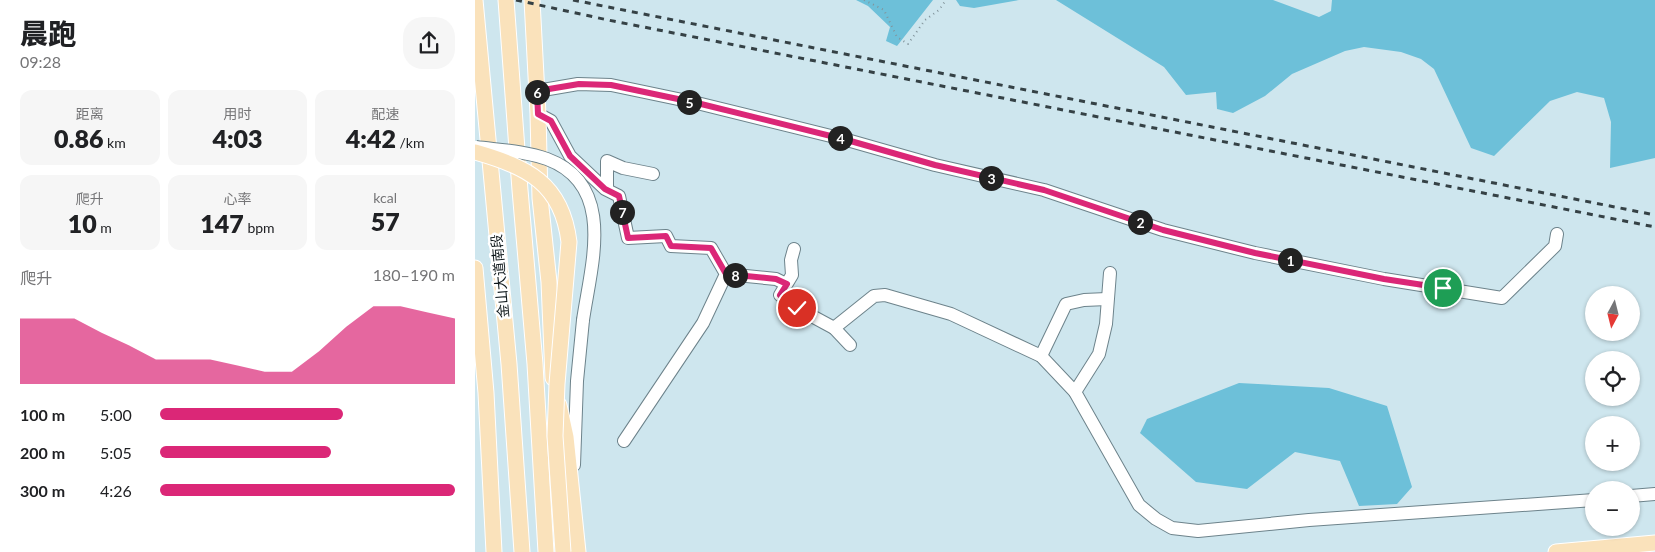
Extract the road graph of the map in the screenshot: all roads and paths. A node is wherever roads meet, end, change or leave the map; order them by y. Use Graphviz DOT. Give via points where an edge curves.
graph roads {
  1 [pos="475,0"];
  2 [pos="506,0"];
  3 [pos="532,0"];
  4 [pos="864,0"];
  5 [pos="946,0"];
  6 [pos="537,91"];
  7 [pos="538,114"];
  8 [pos="475,147"];
  9 [pos="475,152"];
  10 [pos="653,174"];
  11 [pos="607,190"];
  12 [pos="1557,234"];
  13 [pos="794,249"];
  14 [pos="475,268"];
  15 [pos="1110,273"];
  16 [pos="726,274"];
  17 [pos="787,284"];
  18 [pos="1107,299"];
  19 [pos="834,328"];
  20 [pos="850,345"];
  21 [pos="482,350"];
  22 [pos="1041,356"];
  23 [pos="475,370"];
  24 [pos="1075,392"];
  25 [pos="475,414"];
  26 [pos="488,434"];
  27 [pos="624,441"];
  28 [pos="1655,494"];
  29 [pos="1640,495"];
  30 [pos="1585,501"];
  31 [pos="574,510"];
  32 [pos="1655,543"];
  33 [pos="492,548"];
  34 [pos="578,549"];
  35 [pos="522,552"];
  36 [pos="546,552"];
  37 [pos="563,552"];
  38 [pos="1556,552"];
  1 -- 35 [label="main road, 金山大道南段" via="509,364"];
  2 -- 36 [label="main road, 金山大道南段" via="535,364"];
  3 -- 6 [label="main road"];
  4 -- 5 [label="path" via="884,10 897,37 909,44 925,20"];
  6 -- 7 [label="main road"];
  6 -- 12 [label="street" via="579,84 611,85 697,103 1044,190 1163,230 1255,253 1502,298 1555,246"];
  7 -- 11 [label="street" via="551,121 570,156"];
  7 -- 31 [label="main road" via="540,198 549,282 552,375 566,437"];
  8 -- 31 [label="street, bridge" via="547,159 563,167 583,188 592,207 595,227 577,381"];
  9 -- 37 [label="main road, bridge" via="518,167 541,182 561,208 568,231 555,436"];
  10 -- 11 [label="street" via="623,168 607,160"];
  11 -- 16 [label="street" via="619,196 628,238 666,236 671,246 711,248"];
  13 -- 17 [label="street" via="792,276"];
  14 -- 21 [label="main road"];
  15 -- 18 [label="street"];
  16 -- 17 [label="street" via="776,279"];
  16 -- 27 [label="street" via="703,323"];
  17 -- 19 [label="street" via="780,295"];
  18 -- 22 [label="street" via="1066,304"];
  18 -- 24 [label="street" via="1099,354"];
  19 -- 20 [label="street"];
  19 -- 22 [label="street" via="874,296 885,296 951,314"];
  21 -- 23 [label="main road"];
  21 -- 26 [label="main road"];
  22 -- 24 [label="street"];
  24 -- 30 [label="street" via="1139,505 1172,528 1198,531"];
  25 -- 26 [label="main road"];
  26 -- 33 [label="main road"];
  28 -- 29 [label="street"];
  31 -- 34 [label="main road"];
  32 -- 38 [label="main road"];
}
